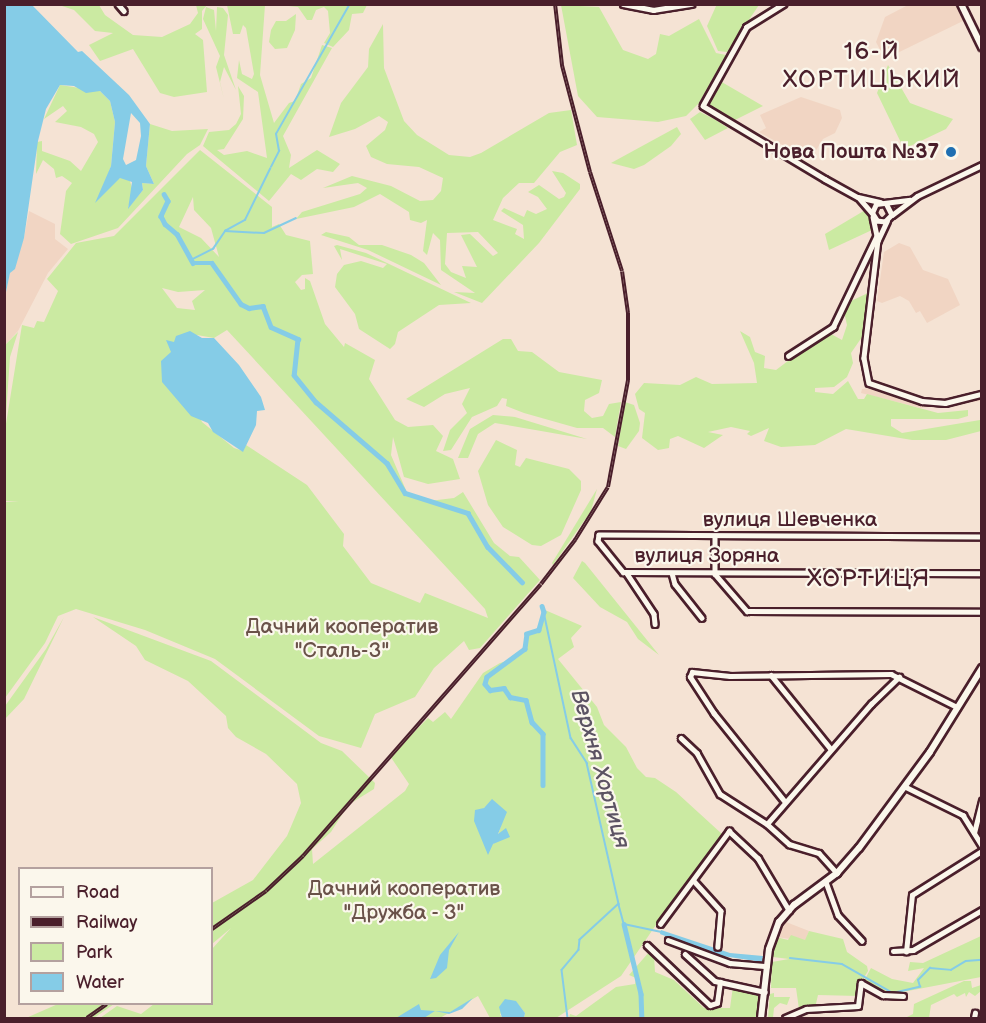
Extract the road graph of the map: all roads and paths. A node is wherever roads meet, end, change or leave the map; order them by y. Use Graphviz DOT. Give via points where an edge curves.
graph roads {
  1 [pos="118,4"];
  2 [pos="623,4"];
  3 [pos="692,4"];
  4 [pos="784,4"];
  5 [pos="961,4"];
  6 [pos="124,10"];
  7 [pos="981,47"];
  8 [pos="981,165"];
  9 [pos="858,197"];
  10 [pos="912,200"];
  11 [pos="883,203"];
  12 [pos="872,215"];
  13 [pos="891,215"];
  14 [pos="887,220"];
  15 [pos="878,238"];
  16 [pos="788,356"];
  17 [pos="981,394"];
  18 [pos="599,535"];
  19 [pos="716,536"];
  20 [pos="981,537"];
  21 [pos="626,572"];
  22 [pos="715,572"];
  23 [pos="672,573"];
  24 [pos="981,573"];
  25 [pos="981,612"];
  26 [pos="702,618"];
  27 [pos="655,624"];
  28 [pos="981,668"];
  29 [pos="771,675"];
  30 [pos="900,677"];
  31 [pos="957,707"];
  32 [pos="681,738"];
  33 [pos="831,749"];
  34 [pos="906,787"];
  35 [pos="784,801"];
  36 [pos="981,801"];
  37 [pos="963,815"];
  38 [pos="977,816"];
  39 [pos="767,824"];
  40 [pos="974,834"];
  41 [pos="981,846"];
  42 [pos="981,851"];
  43 [pos="837,873"];
  44 [pos="694,881"];
  45 [pos="826,882"];
  46 [pos="789,909"];
  47 [pos="981,910"];
  48 [pos="660,924"];
  49 [pos="668,940"];
  50 [pos="862,941"];
  51 [pos="647,945"];
  52 [pos="718,947"];
  53 [pos="893,951"];
  54 [pos="906,952"];
  55 [pos="685,954"];
  56 [pos="767,966"];
  57 [pos="720,982"];
  58 [pos="765,992"];
  59 [pos="903,996"];
  60 [pos="761,1018"];
  61 [pos="785,1018"];
  1 -- 6 [label="street"];
  2 -- 3 [label="street" via="654,10"];
  4 -- 9 [label="street" via="747,27 703,106"];
  5 -- 7 [label="main road"];
  8 -- 10 [label="street"];
  9 -- 11 [label="street"];
  9 -- 12 [label="street"];
  10 -- 11 [label="street"];
  10 -- 13 [label="street"];
  11 -- 12 [label="street"];
  11 -- 13 [label="street"];
  12 -- 14 [label="street" via="879,222"];
  12 -- 15 [label="street"];
  13 -- 14 [label="street"];
  14 -- 15 [label="street"];
  15 -- 16 [label="street" via="833,327"];
  15 -- 17 [label="street" via="864,357 867,380 905,397 945,402"];
  18 -- 19 [label="street, вулиця Шевченка"];
  18 -- 21 [label="street, вулиця Зоряна" via="599,547 617,569"];
  19 -- 20 [label="street, вулиця Шевченка"];
  19 -- 22 [label="street"];
  21 -- 23 [label="street, вулиця Зоряна"];
  21 -- 27 [label="street" via="654,614"];
  22 -- 23 [label="street, вулиця Зоряна"];
  22 -- 24 [label="street, вулиця Зоряна"];
  22 -- 25 [label="street" via="740,607 770,613"];
  23 -- 26 [label="street" via="675,584"];
  28 -- 31 [label="main road"];
  29 -- 30 [label="street"];
  29 -- 33 [label="street"];
  29 -- 35 [label="street" via="730,676 696,670 690,674 714,714"];
  30 -- 31 [label="street"];
  30 -- 33 [label="street"];
  31 -- 34 [label="main road"];
  32 -- 39 [label="street" via="697,753 718,792"];
  33 -- 35 [label="street"];
  34 -- 37 [label="street"];
  34 -- 43 [label="main road"];
  35 -- 39 [label="street"];
  36 -- 38 [label="street"];
  37 -- 38 [label="street"];
  37 -- 40 [label="street"];
  38 -- 40 [label="street"];
  39 -- 43 [label="street" via="789,844 819,853"];
  40 -- 41 [label="street"];
  42 -- 54 [label="street" via="912,895"];
  43 -- 45 [label="main road"];
  44 -- 46 [label="street" via="729,831 758,858"];
  44 -- 48 [label="street"];
  44 -- 52 [label="street" via="721,911"];
  45 -- 46 [label="main road"];
  45 -- 50 [label="street" via="838,915"];
  46 -- 56 [label="main road" via="769,949"];
  47 -- 54 [label="street"];
  49 -- 56 [label="street" via="730,963"];
  51 -- 57 [label="street" via="710,1005 718,1002"];
  53 -- 54 [label="street"];
  55 -- 57 [label="street"];
  56 -- 58 [label="main road"];
  57 -- 58 [label="street"];
  58 -- 60 [label="main road"];
  59 -- 61 [label="street" via="883,995 861,983 858,1006 806,1009"];
}
